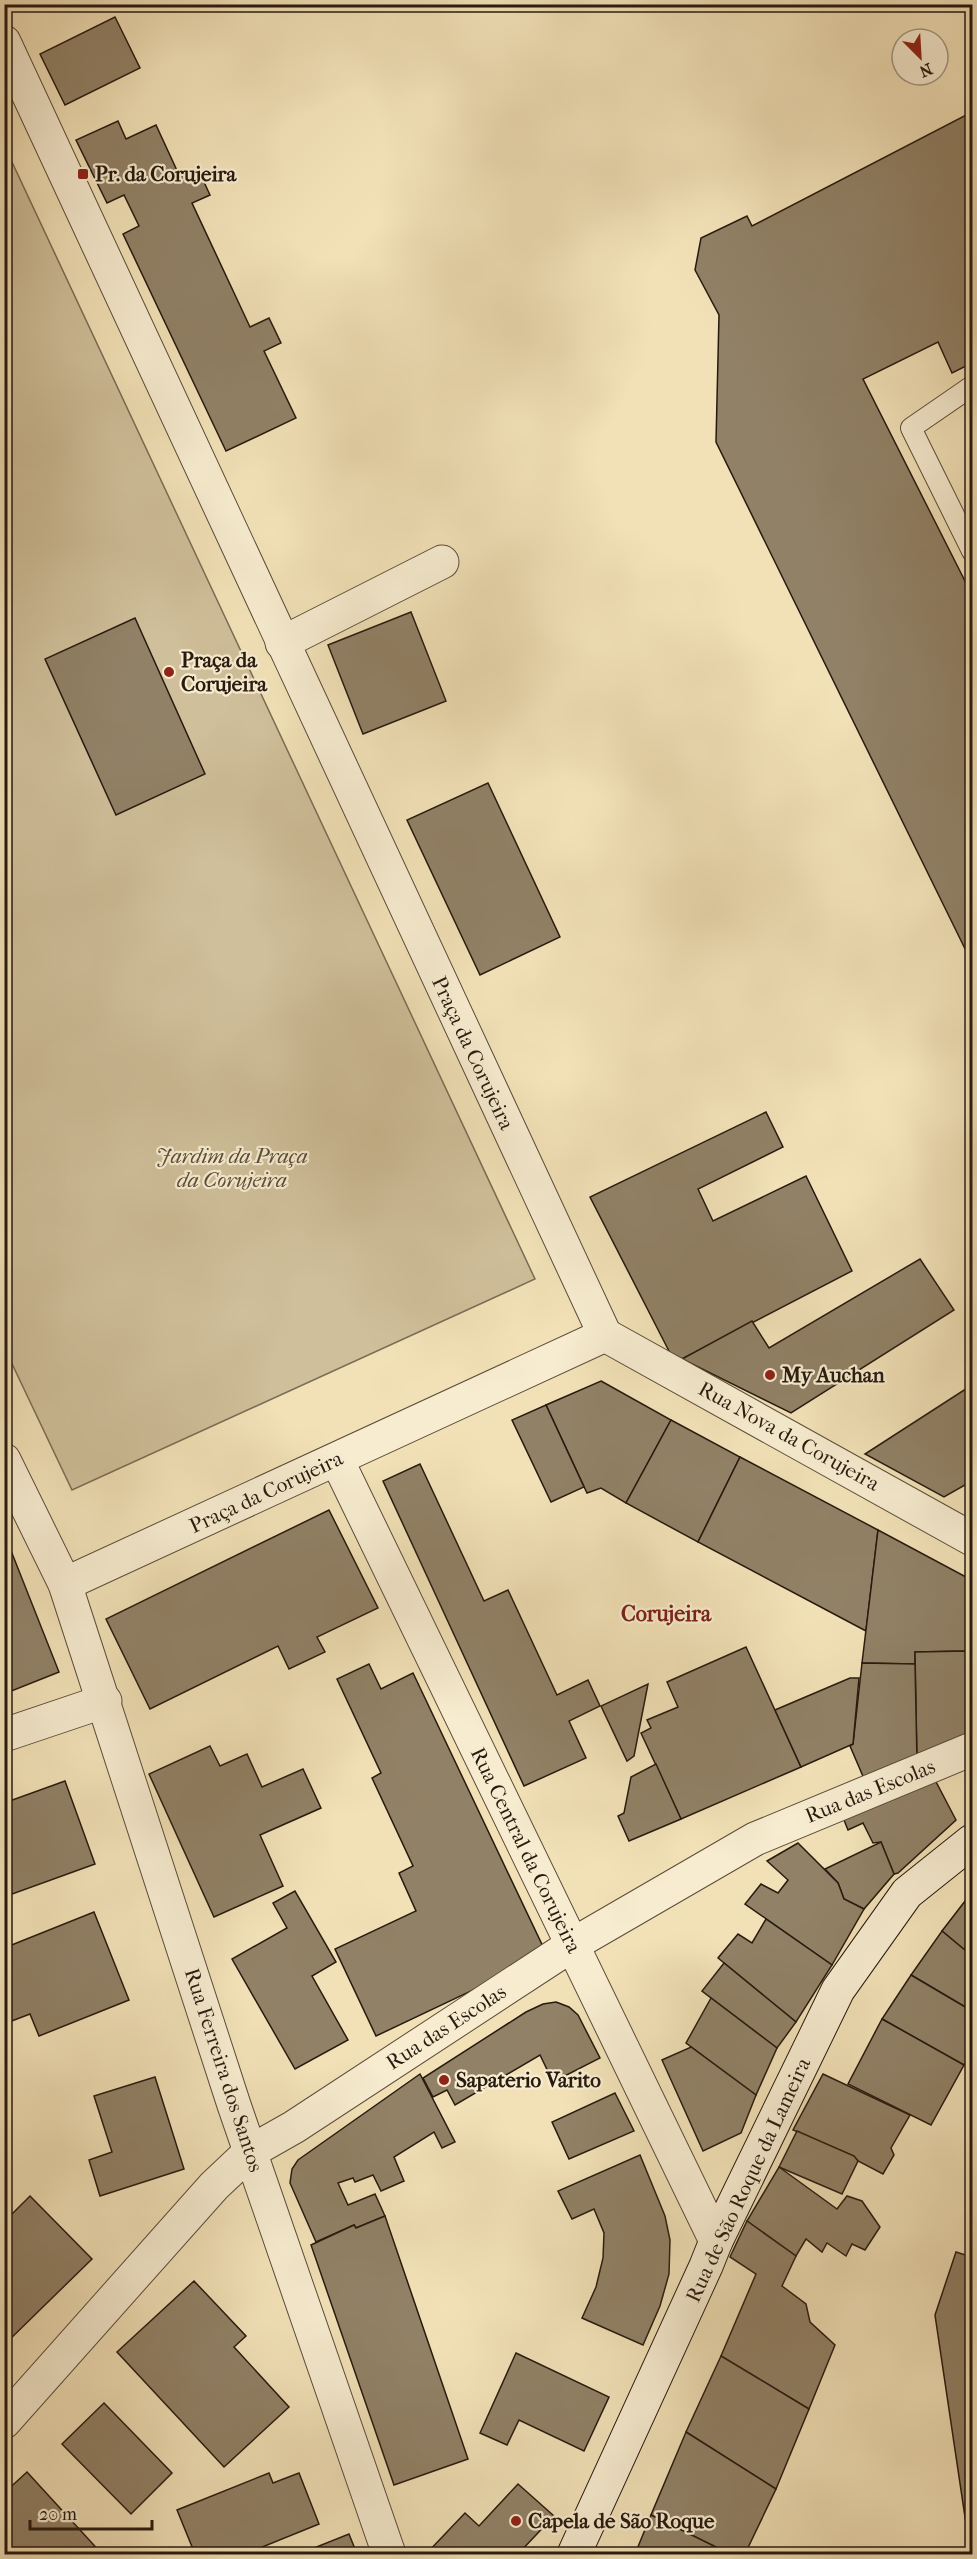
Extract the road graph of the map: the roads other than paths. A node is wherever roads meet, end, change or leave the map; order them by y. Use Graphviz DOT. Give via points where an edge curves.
graph roads {
  1 [pos="4,42"];
  2 [pos="972,386"];
  3 [pos="972,551"];
  4 [pos="442,562"];
  5 [pos="282,644"];
  6 [pos="605,1335"];
  7 [pos="4,1460"];
  8 [pos="337,1460"];
  9 [pos="972,1539"];
  10 [pos="65,1584"];
  11 [pos="105,1701"];
  12 [pos="4,1735"];
  13 [pos="972,1749"];
  14 [pos="972,1841"];
  15 [pos="572,1945"];
  16 [pos="250,2152"];
  17 [pos="716,2241"];
  18 [pos="4,2422"];
  19 [pos="389,2554"];
  20 [pos="574,2554"];
  1 -- 5 [label="street, Praça da Corujeira"];
  2 -- 3 [label="lane" via="911,428"];
  4 -- 5 [label="street"];
  5 -- 6 [label="street, Praça da Corujeira"];
  6 -- 8 [label="street, Praça da Corujeira"];
  6 -- 9 [label="street, Rua Nova da Corujeira"];
  7 -- 10 [label="street"];
  8 -- 10 [label="street, Praça da Corujeira"];
  8 -- 15 [label="street, Rua Central da Corujeira"];
  10 -- 11 [label="street, Rua Ferreira dos Santos"];
  11 -- 12 [label="street"];
  11 -- 16 [label="street, Rua Ferreira dos Santos"];
  13 -- 15 [label="street, Rua das Escolas" via="755,1839"];
  14 -- 17 [label="street, Rua de São Roque da Lameira" via="907,1893 838,1990"];
  15 -- 16 [label="street, Rua das Escolas"];
  15 -- 17 [label="street, Rua Central da Corujeira"];
  16 -- 18 [label="street, Rua das Escolas" via="214,2186"];
  16 -- 19 [label="street, Rua Ferreira dos Santos"];
  17 -- 20 [label="street, Rua de São Roque da Lameira"];
}
